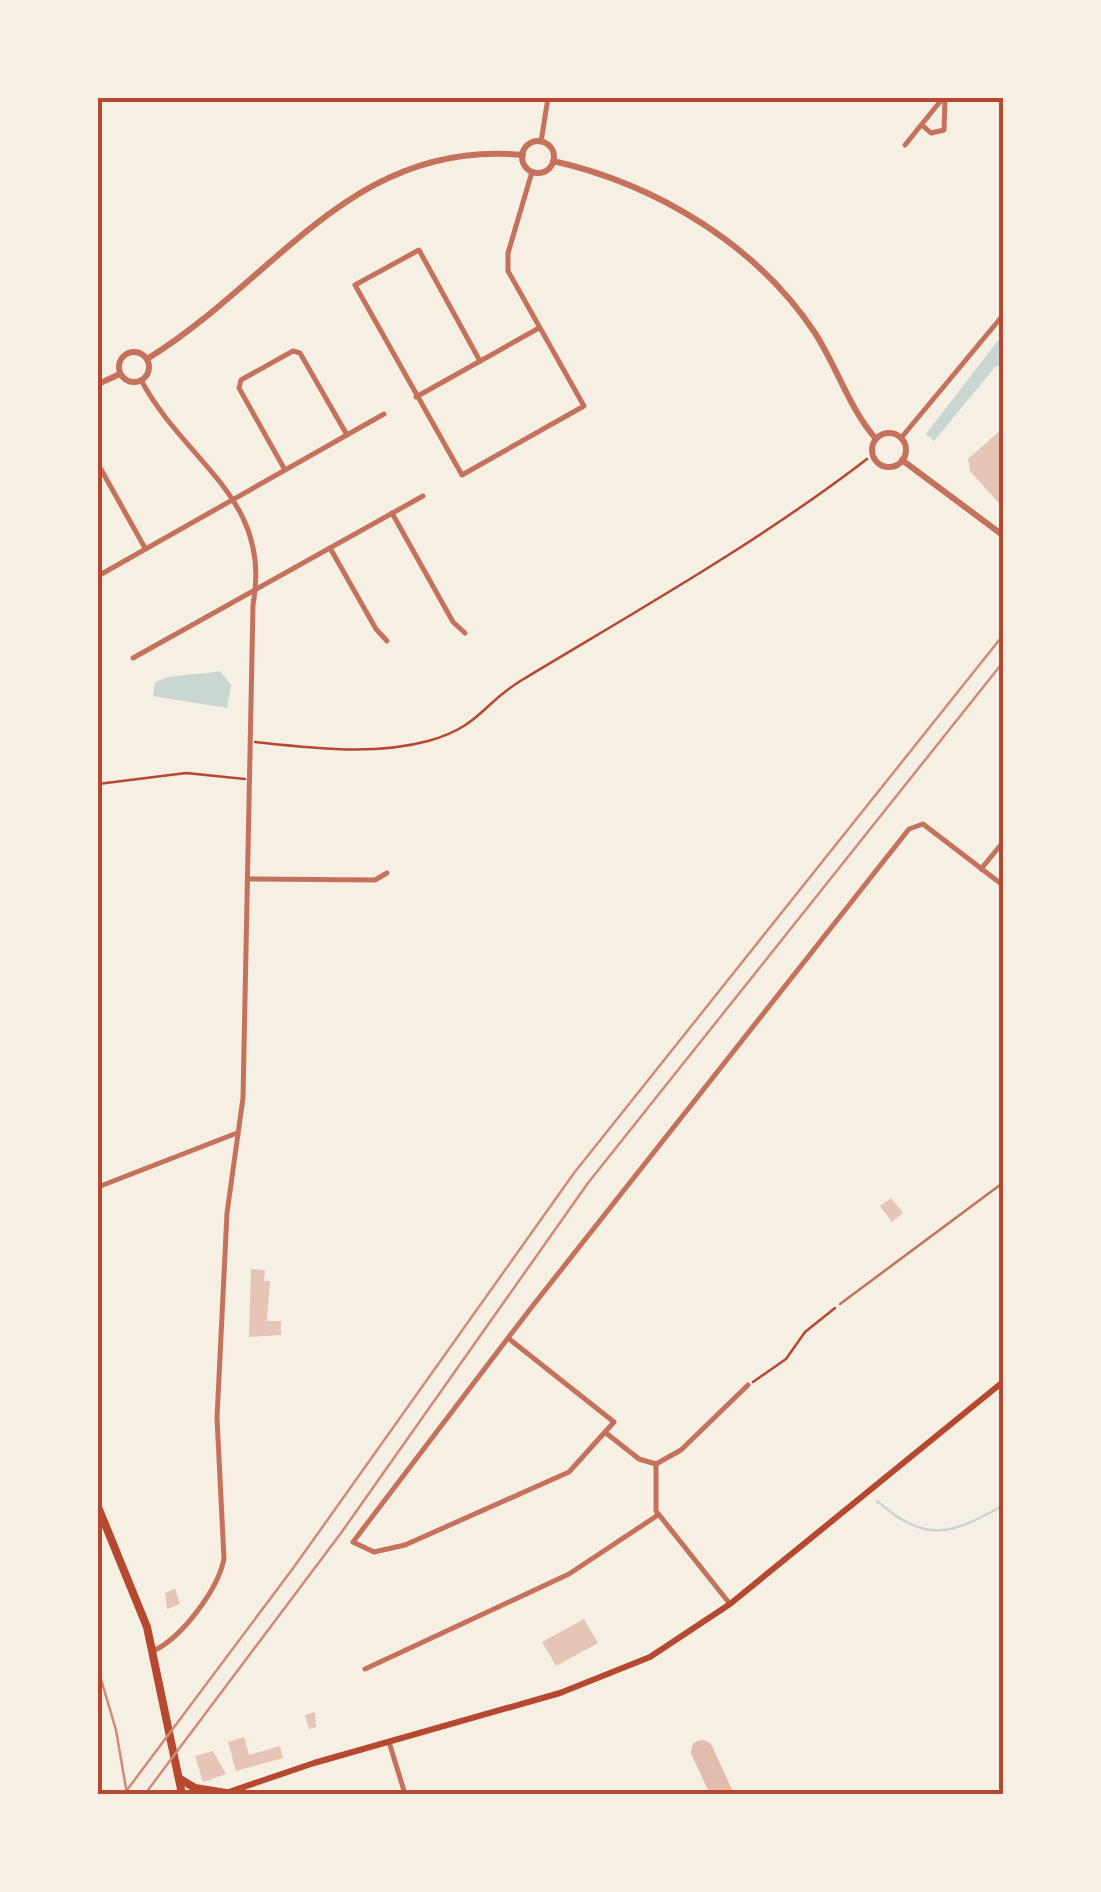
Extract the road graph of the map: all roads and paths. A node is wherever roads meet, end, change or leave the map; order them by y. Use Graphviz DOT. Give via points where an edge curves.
graph roads {
  1 [pos="548,98"];
  2 [pos="944,98"];
  3 [pos="922,125"];
  4 [pos="541,142"];
  5 [pos="905,145"];
  6 [pos="522,154"];
  7 [pos="554,160"];
  8 [pos="532,172"];
  9 [pos="1004,314"];
  10 [pos="539,328"];
  11 [pos="148,359"];
  12 [pos="480,361"];
  13 [pos="120,374"];
  14 [pos="141,380"];
  15 [pos="98,384"];
  16 [pos="416,397"];
  17 [pos="384,414"];
  18 [pos="346,436"];
  19 [pos="876,438"];
  20 [pos="901,438"];
  21 [pos="867,459"];
  22 [pos="902,460"];
  23 [pos="98,464"];
  24 [pos="285,470"];
  25 [pos="423,496"];
  26 [pos="232,500"];
  27 [pos="392,513"];
  28 [pos="1004,536"];
  29 [pos="146,548"];
  30 [pos="330,548"];
  31 [pos="98,576"];
  32 [pos="256,591"];
  33 [pos="465,634"];
  34 [pos="387,641"];
  35 [pos="134,658"];
  36 [pos="252,742"];
  37 [pos="252,780"];
  38 [pos="98,784"];
  39 [pos="1004,841"];
  40 [pos="981,869"];
  41 [pos="387,873"];
  42 [pos="249,879"];
  43 [pos="1004,886"];
  44 [pos="236,1133"];
  45 [pos="1004,1182"];
  46 [pos="98,1187"];
  47 [pos="840,1304"];
  48 [pos="508,1338"];
  49 [pos="1004,1381"];
  50 [pos="748,1385"];
  51 [pos="606,1433"];
  52 [pos="656,1464"];
  53 [pos="98,1507"];
  54 [pos="658,1515"];
  55 [pos="730,1604"];
  56 [pos="154,1651"];
  57 [pos="365,1669"];
  58 [pos="388,1742"];
  59 [pos="180,1778"];
  60 [pos="182,1794"];
  61 [pos="224,1794"];
  62 [pos="405,1794"];
  1 -- 4 [label="street"];
  2 -- 3 [label="street"];
  2 -- 3 [label="street" via="944,130 932,133"];
  3 -- 5 [label="street"];
  4 -- 6 [label="street"];
  4 -- 7 [label="street"];
  6 -- 8 [label="street"];
  6 -- 11 [label="street" via="450,156 375,181 314,224 216,313"];
  7 -- 8 [label="street" via="545,172"];
  7 -- 19 [label="street" via="621,181 730,242 807,321"];
  8 -- 10 [label="street" via="508,262"];
  9 -- 20 [label="street"];
  10 -- 12 [label="street"];
  10 -- 16 [label="street" via="584,406 462,475"];
  11 -- 13 [label="street" via="127,353"];
  11 -- 14 [label="street"];
  12 -- 16 [label="street"];
  12 -- 16 [label="street" via="419,250 355,285"];
  13 -- 14 [label="street"];
  13 -- 15 [label="street"];
  14 -- 26 [label="street"];
  17 -- 18 [label="street"];
  18 -- 24 [label="street"];
  18 -- 24 [label="street" via="293,351 241,380 239,388"];
  19 -- 20 [label="street"];
  19 -- 22 [label="street" via="872,451 878,462 891,466"];
  20 -- 22 [label="street"];
  21 -- 36 [label="path" via="519,681 466,727 383,747"];
  22 -- 28 [label="street"];
  23 -- 29 [label="street"];
  24 -- 26 [label="street"];
  25 -- 27 [label="street"];
  26 -- 29 [label="street"];
  26 -- 32 [label="street" via="252,534"];
  27 -- 30 [label="street"];
  27 -- 33 [label="street"];
  29 -- 31 [label="street"];
  30 -- 32 [label="street"];
  30 -- 34 [label="street"];
  32 -- 35 [label="street"];
  32 -- 36 [label="street"];
  36 -- 37 [label="street"];
  37 -- 38 [label="path" via="186,772"];
  37 -- 42 [label="street"];
  39 -- 40 [label="street"];
  40 -- 43 [label="street"];
  40 -- 48 [label="street" via="924,824 909,829"];
  41 -- 42 [label="street" via="375,880"];
  42 -- 44 [label="street" via="243,1098"];
  44 -- 46 [label="street"];
  44 -- 56 [label="street" via="217,1418 224,1559 195,1610"];
  45 -- 47 [label="lane"];
  47 -- 50 [label="path" via="804,1332 786,1359"];
  48 -- 51 [label="street" via="614,1422"];
  48 -- 51 [label="street" via="353,1542 374,1552 405,1545 569,1472"];
  49 -- 55 [label="main road"];
  50 -- 52 [label="street" via="681,1450"];
  51 -- 52 [label="street"];
  52 -- 54 [label="street"];
  53 -- 56 [label="main road"];
  54 -- 55 [label="street"];
  54 -- 57 [label="street" via="569,1574"];
  55 -- 58 [label="main road" via="676,1642 612,1674"];
  56 -- 59 [label="main road"];
  58 -- 61 [label="main road"];
  58 -- 62 [label="street"];
  59 -- 60 [label="main road"];
  59 -- 61 [label="main road"];
}
